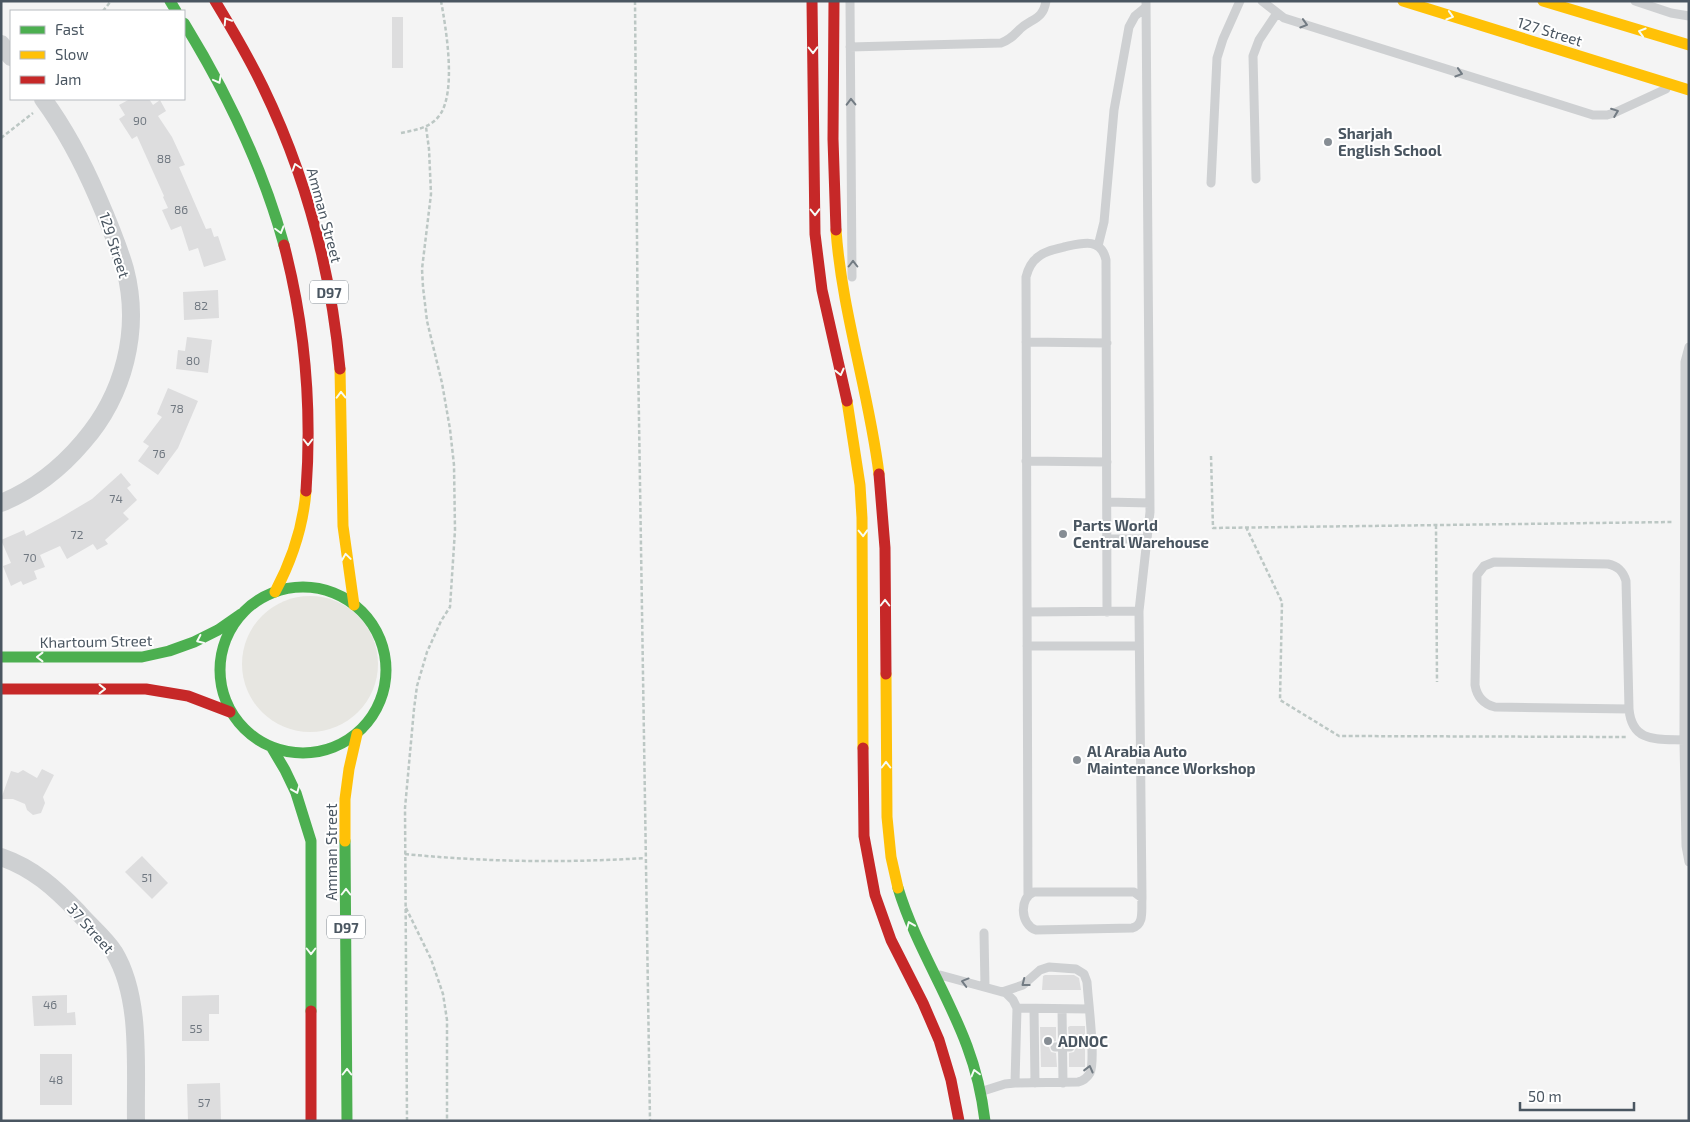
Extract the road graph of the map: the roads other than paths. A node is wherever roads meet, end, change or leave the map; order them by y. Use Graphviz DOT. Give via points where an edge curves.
graph roads {
  1 [pos="215,1"];
  2 [pos="812,1"];
  3 [pos="834,1"];
  4 [pos="850,1"];
  5 [pos="1046,1"];
  6 [pos="1240,1"];
  7 [pos="1262,1"];
  8 [pos="1403,1"];
  9 [pos="1542,1"];
  10 [pos="1585,1"];
  11 [pos="1635,1"];
  12 [pos="1146,4"];
  13 [pos="1276,13"];
  14 [pos="1581,13"];
  15 [pos="1689,16"];
  16 [pos="185,25"];
  17 [pos="1,44"];
  18 [pos="1689,45"];
  19 [pos="850,48"];
  20 [pos="10,56"];
  21 [pos="1674,86"];
  22 [pos="1689,90"];
  23 [pos="44,101"];
  24 [pos="1256,178"];
  25 [pos="1211,183"];
  26 [pos="1098,246"];
  27 [pos="850,330"];
  28 [pos="1026,342"];
  29 [pos="1107,343"];
  30 [pos="1689,347"];
  31 [pos="1026,461"];
  32 [pos="1107,462"];
  33 [pos="1107,502"];
  34 [pos="1,503"];
  35 [pos="1150,503"];
  36 [pos="1107,539"];
  37 [pos="1147,539"];
  38 [pos="275,592"];
  39 [pos="354,605"];
  40 [pos="1139,611"];
  41 [pos="1027,612"];
  42 [pos="1108,612"];
  43 [pos="241,614"];
  44 [pos="1026,646"];
  45 [pos="1139,646"];
  46 [pos="1,657"];
  47 [pos="1,689"];
  48 [pos="1629,709"];
  49 [pos="230,712"];
  50 [pos="357,734"];
  51 [pos="1684,740"];
  52 [pos="272,748"];
  53 [pos="1,857"];
  54 [pos="1689,862"];
  55 [pos="1028,895"];
  56 [pos="1142,898"];
  57 [pos="984,933"];
  58 [pos="933,973"];
  59 [pos="985,987"];
  60 [pos="1002,992"];
  61 [pos="1017,1008"];
  62 [pos="1034,1009"];
  63 [pos="1062,1009"];
  64 [pos="1089,1009"];
  65 [pos="1015,1083"];
  66 [pos="1035,1083"];
  67 [pos="1063,1083"];
  68 [pos="980,1092"];
  69 [pos="136,1121"];
  70 [pos="311,1121"];
  71 [pos="347,1121"];
  72 [pos="959,1121"];
  73 [pos="985,1121"];
  39 -- 1 [label="main road, Amman Street / D97, one-way" via="342,517 341,379 323,262 303,187 277,117 245,51"];
  2 -- 72 [label="main road, one-way" via="816,244 828,323 851,420 860,485 866,859 885,928 928,1014 942,1050"];
  3 -- 27 [label="main road" via="835,203 840,273"];
  4 -- 19 [label="lane"];
  5 -- 19 [label="lane" via="1038,18 1001,43"];
  6 -- 25 [label="lane" via="1217,58"];
  7 -- 13 [label="lane"];
  8 -- 21 [label="main road, 127 Street, one-way"];
  9 -- 14 [label="main road, 127 Street"];
  10 -- 14 [label="lane"];
  11 -- 15 [label="lane"];
  12 -- 26 [label="lane" via="1129,27 1114,110 1104,222"];
  12 -- 35 [label="lane"];
  13 -- 21 [label="lane, one-way" via="1593,115 1614,113"];
  13 -- 24 [label="lane" via="1256,45 1254,56"];
  18 -- 14 [label="main road, 127 Street, one-way"];
  16 -- 38 [label="main road, D97, one-way" via="228,100 260,170 284,243 300,319 307,391 308,486 294,553"];
  17 -- 20 [label="street"];
  27 -- 19 [label="lane, one-way" via="853,267"];
  21 -- 22 [label="main road, 127 Street"];
  23 -- 34 [label="street, 129 Street" via="79,157 125,269 130,309 129,343 117,387 89,435 53,471"];
  26 -- 28 [label="lane" via="1087,243 1052,250 1032,262 1026,277"];
  26 -- 29 [label="lane" via="1106,260"];
  58 -- 27 [label="main road, one-way" via="902,903 890,850 886,808 883,521 875,441"];
  28 -- 29 [label="lane"];
  28 -- 31 [label="lane"];
  29 -- 32 [label="lane"];
  30 -- 51 [label="lane" via="1685,362"];
  31 -- 32 [label="lane"];
  31 -- 41 [label="lane"];
  32 -- 33 [label="lane"];
  33 -- 35 [label="lane"];
  33 -- 36 [label="lane"];
  35 -- 37 [label="lane"];
  36 -- 37 [label="lane"];
  36 -- 42 [label="lane"];
  37 -- 40 [label="lane"];
  38 -- 39 [label="main road" via="296,587 316,588 336,594"];
  38 -- 43 [label="main road" via="256,601"];
  39 -- 50 [label="main road" via="369,620 385,658 381,700"];
  40 -- 42 [label="lane"];
  40 -- 45 [label="lane"];
  41 -- 42 [label="lane"];
  41 -- 44 [label="lane"];
  43 -- 46 [label="main road, Khartoum Street, one-way" via="195,643 160,654 142,657"];
  43 -- 49 [label="main road" via="222,651 222,692"];
  44 -- 45 [label="lane"];
  44 -- 55 [label="lane"];
  45 -- 56 [label="lane"];
  47 -- 49 [label="main road, one-way" via="146,689 188,696"];
  48 -- 48 [label="lane" via="1626,581 1622,571 1608,564 1494,562 1484,566 1477,575 1475,685 1484,702 1495,707"];
  48 -- 51 [label="lane" via="1635,728 1645,737"];
  49 -- 52 [label="main road" via="242,727"];
  50 -- 52 [label="main road" via="325,751 308,754"];
  71 -- 50 [label="main road, Amman Street / D97, one-way" via="346,799 348,769"];
  51 -- 54 [label="lane"];
  52 -- 70 [label="main road, Amman Street / D97, one-way" via="295,787 311,841"];
  53 -- 69 [label="street, 37 Street" via="25,867 49,884 112,950 120,964 129,990 134,1023"];
  55 -- 56 [label="lane" via="1034,892 1131,892"];
  55 -- 56 [label="lane" via="1024,920 1028,927 1036,930 1135,928 1141,923"];
  57 -- 59 [label="lane"];
  59 -- 58 [label="lane, one-way"];
  68 -- 58 [label="main road, one-way" via="961,1031"];
  59 -- 60 [label="lane"];
  60 -- 61 [label="lane" via="1013,1000"];
  64 -- 60 [label="lane, one-way" via="1086,978 1072,968 1044,968 1023,986"];
  61 -- 62 [label="lane"];
  61 -- 65 [label="lane"];
  62 -- 63 [label="lane"];
  62 -- 66 [label="lane"];
  63 -- 64 [label="lane"];
  63 -- 67 [label="lane"];
  67 -- 64 [label="lane, one-way" via="1078,1082 1088,1076 1091,1069"];
  65 -- 66 [label="lane"];
  65 -- 68 [label="lane"];
  66 -- 67 [label="lane"];
  68 -- 73 [label="main road"];
}
